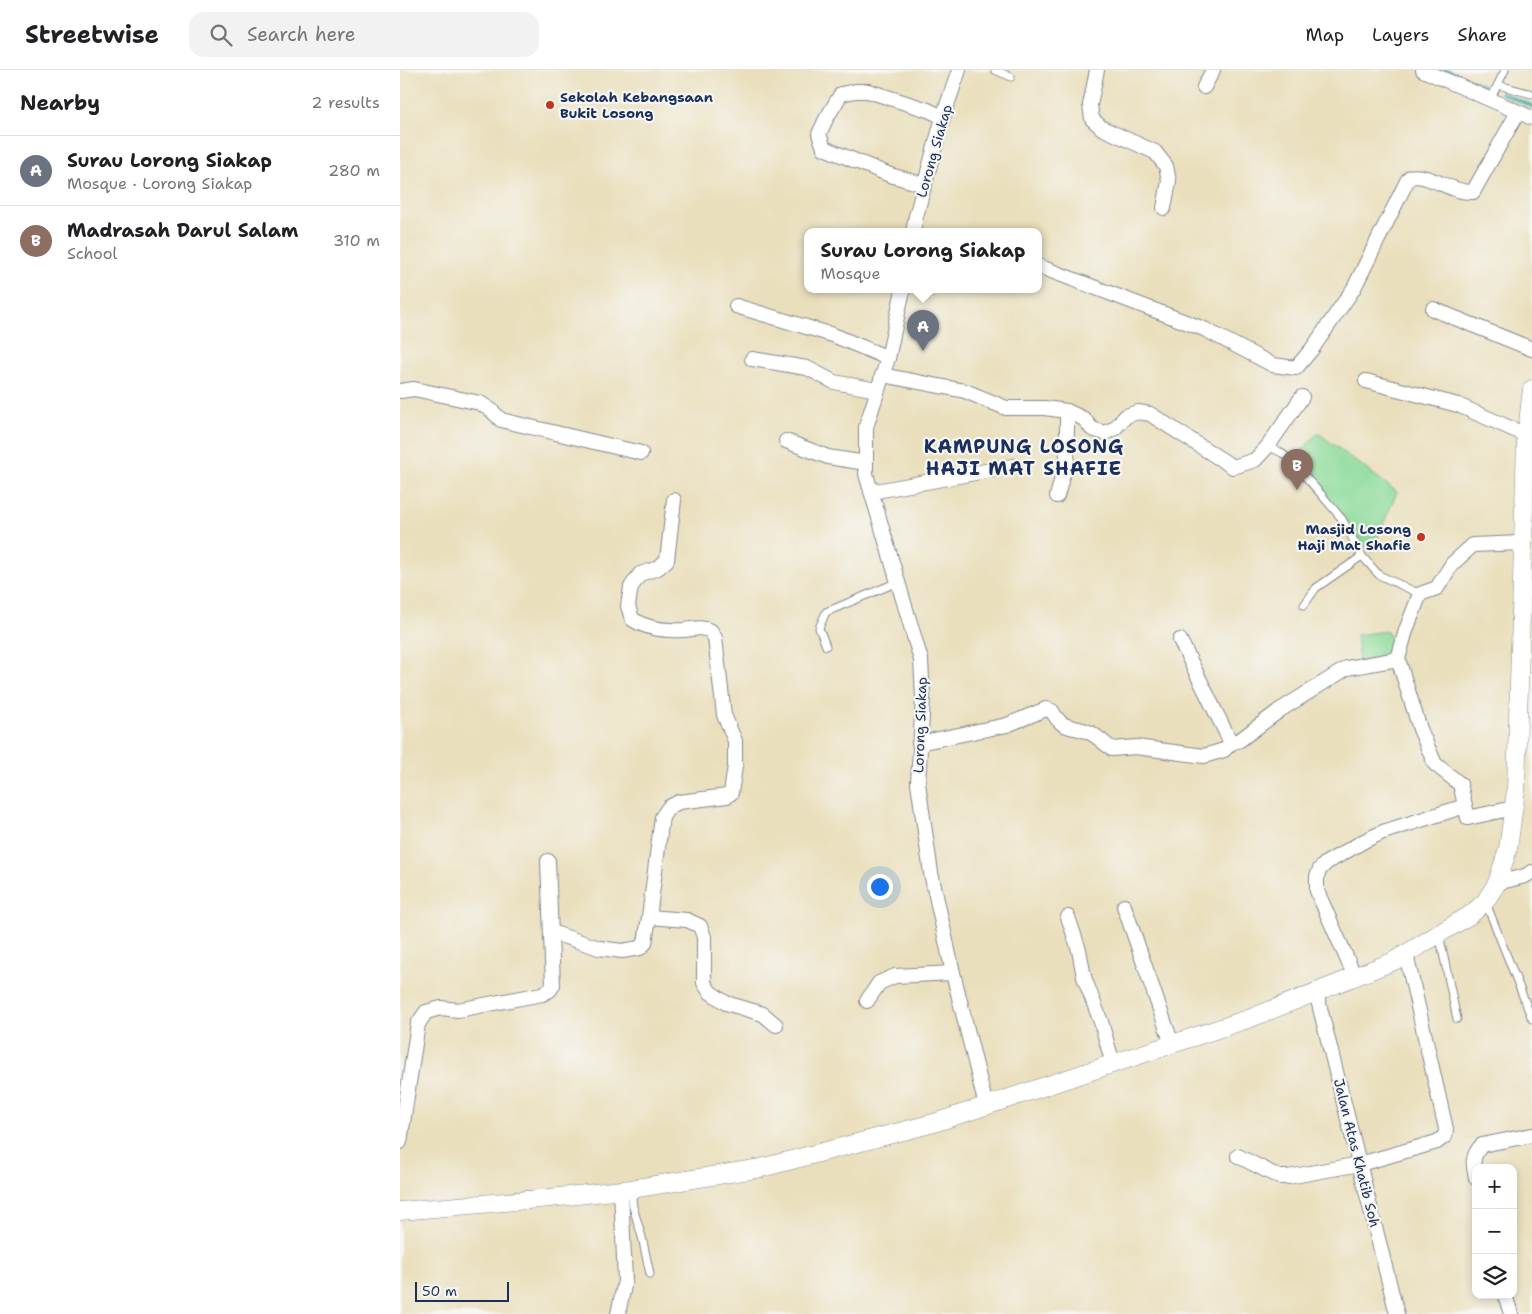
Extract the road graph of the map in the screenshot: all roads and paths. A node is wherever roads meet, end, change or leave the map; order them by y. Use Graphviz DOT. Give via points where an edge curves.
graph roads {
  1 [pos="959,70"];
  2 [pos="995,70"];
  3 [pos="1097,70"];
  4 [pos="1213,70"];
  5 [pos="1423,70"];
  6 [pos="1505,70"];
  7 [pos="1011,77"];
  8 [pos="1498,85"];
  9 [pos="1204,87"];
  10 [pos="1532,94"];
  11 [pos="1490,100"];
  12 [pos="1518,112"];
  13 [pos="943,117"];
  14 [pos="1532,118"];
  15 [pos="924,185"];
  16 [pos="1164,208"];
  17 [pos="914,228"];
  18 [pos="1042,268"];
  19 [pos="902,293"];
  20 [pos="736,306"];
  21 [pos="1433,309"];
  22 [pos="1532,349"];
  23 [pos="888,358"];
  24 [pos="752,359"];
  25 [pos="882,376"];
  26 [pos="1366,381"];
  27 [pos="1532,389"];
  28 [pos="877,390"];
  29 [pos="400,391"];
  30 [pos="1302,397"];
  31 [pos="1067,411"];
  32 [pos="1529,435"];
  33 [pos="786,440"];
  34 [pos="1268,446"];
  35 [pos="642,453"];
  36 [pos="866,463"];
  37 [pos="1012,466"];
  38 [pos="871,492"];
  39 [pos="1057,496"];
  40 [pos="674,500"];
  41 [pos="1522,543"];
  42 [pos="1362,556"];
  43 [pos="898,582"];
  44 [pos="1420,594"];
  45 [pos="1304,605"];
  46 [pos="1180,640"];
  47 [pos="826,646"];
  48 [pos="1398,659"];
  49 [pos="919,743"];
  50 [pos="1231,743"];
  51 [pos="1465,806"];
  52 [pos="1513,808"];
  53 [pos="548,861"];
  54 [pos="1532,872"];
  55 [pos="1497,884"];
  56 [pos="1485,902"];
  57 [pos="1124,906"];
  58 [pos="649,917"];
  59 [pos="1068,917"];
  60 [pos="551,932"];
  61 [pos="1439,934"];
  62 [pos="1406,954"];
  63 [pos="952,973"];
  64 [pos="1355,977"];
  65 [pos="1316,992"];
  66 [pos="867,1001"];
  67 [pos="1457,1019"];
  68 [pos="1532,1019"];
  69 [pos="776,1025"];
  70 [pos="1172,1044"];
  71 [pos="1113,1064"];
  72 [pos="986,1106"];
  73 [pos="1532,1135"];
  74 [pos="400,1142"];
  75 [pos="1238,1156"];
  76 [pos="1360,1164"];
  77 [pos="1472,1164"];
  78 [pos="626,1190"];
  79 [pos="400,1211"];
  80 [pos="650,1274"];
  81 [pos="1506,1299"];
  82 [pos="618,1314"];
  83 [pos="1398,1314"];
  84 [pos="1511,1314"];
  1 -- 13 [label="street, Lorong Siakap"];
  2 -- 7 [label="lane"];
  3 -- 16 [label="street" via="1090,105 1092,119 1102,128 1155,152 1166,166 1169,181"];
  4 -- 9 [label="street"];
  5 -- 11 [label="street"];
  6 -- 8 [label="lane"];
  8 -- 10 [label="lane"];
  8 -- 11 [label="lane"];
  11 -- 12 [label="street"];
  12 -- 14 [label="street"];
  12 -- 18 [label="street" via="1473,192 1410,176 1354,288 1296,368 1273,365 1204,329"];
  13 -- 15 [label="street, Lorong Siakap"];
  13 -- 15 [label="street" via="868,91 856,91 841,94 819,134 824,148"];
  15 -- 17 [label="street, Lorong Siakap"];
  19 -- 23 [label="street, Lorong Siakap"];
  20 -- 23 [label="street" via="833,335"];
  21 -- 22 [label="street"];
  23 -- 25 [label="street, Lorong Siakap"];
  24 -- 28 [label="street" via="807,368 834,382"];
  25 -- 28 [label="street, Lorong Siakap"];
  25 -- 31 [label="street" via="965,391 1006,408"];
  26 -- 32 [label="street" via="1458,405"];
  27 -- 32 [label="street"];
  28 -- 36 [label="street, Lorong Siakap" via="866,427"];
  29 -- 35 [label="street" via="414,389 480,403 501,420"];
  30 -- 34 [label="street"];
  31 -- 34 [label="street" via="1084,419 1092,429 1105,433 1126,416 1138,412 1150,414 1234,467 1255,460"];
  31 -- 39 [label="street" via="1067,459"];
  32 -- 41 [label="street"];
  33 -- 36 [label="street" via="828,457"];
  34 -- 42 [label="lane" via="1295,465 1320,493 1342,519"];
  36 -- 38 [label="street, Lorong Siakap"];
  37 -- 38 [label="street"];
  38 -- 43 [label="street, Lorong Siakap"];
  40 -- 58 [label="street" via="667,560 658,568 640,574 632,587 628,606 632,620 641,626 662,630 702,627 711,631 715,638 724,715 734,741 735,766 731,793 727,796 679,802 669,806 662,817"];
  41 -- 44 [label="street" via="1473,545 1452,564 1437,588"];
  41 -- 52 [label="street"];
  42 -- 44 [label="lane" via="1379,575"];
  42 -- 45 [label="lane" via="1316,588"];
  43 -- 47 [label="lane" via="826,612 819,628"];
  43 -- 49 [label="street, Lorong Siakap" via="921,660 923,698"];
  44 -- 48 [label="street"];
  46 -- 50 [label="street"];
  48 -- 50 [label="street" via="1347,668"];
  48 -- 51 [label="street" via="1420,729 1435,764 1460,784"];
  49 -- 50 [label="street" via="1007,725 1046,709 1052,711 1058,721 1090,733 1112,749 1136,747 1204,756 1224,750"];
  49 -- 63 [label="street, Lorong Siakap" via="918,783"];
  51 -- 52 [label="street" via="1468,818"];
  51 -- 64 [label="street" via="1383,832 1320,869 1317,891"];
  52 -- 55 [label="street" via="1508,849"];
  53 -- 60 [label="street"];
  54 -- 55 [label="street"];
  55 -- 56 [label="street"];
  56 -- 61 [label="street"];
  56 -- 68 [label="lane"];
  57 -- 70 [label="street"];
  58 -- 60 [label="street" via="645,943 640,948 622,951 600,948"];
  58 -- 69 [label="street" via="687,920 700,926 704,937 704,983 710,992 726,1003 763,1014"];
  59 -- 71 [label="street"];
  60 -- 74 [label="street" via="553,986 550,990 458,1010 441,1008 426,1012 418,1024"];
  61 -- 62 [label="street"];
  61 -- 67 [label="lane"];
  62 -- 64 [label="street"];
  62 -- 76 [label="street" via="1436,1078 1445,1136 1437,1142"];
  63 -- 66 [label="street" via="895,976 878,982"];
  63 -- 72 [label="street, Lorong Siakap"];
  64 -- 65 [label="street"];
  65 -- 70 [label="street"];
  65 -- 76 [label="street, Jalan Atas Khatib Soh"];
  70 -- 71 [label="street"];
  71 -- 72 [label="street"];
  72 -- 78 [label="street" via="934,1123 761,1168"];
  73 -- 77 [label="street" via="1482,1145"];
  75 -- 76 [label="street" via="1279,1177"];
  76 -- 83 [label="street, Jalan Atas Khatib Soh"];
  78 -- 79 [label="street"];
  78 -- 80 [label="lane"];
  78 -- 82 [label="street" via="624,1280"];
  81 -- 84 [label="street"];
}
